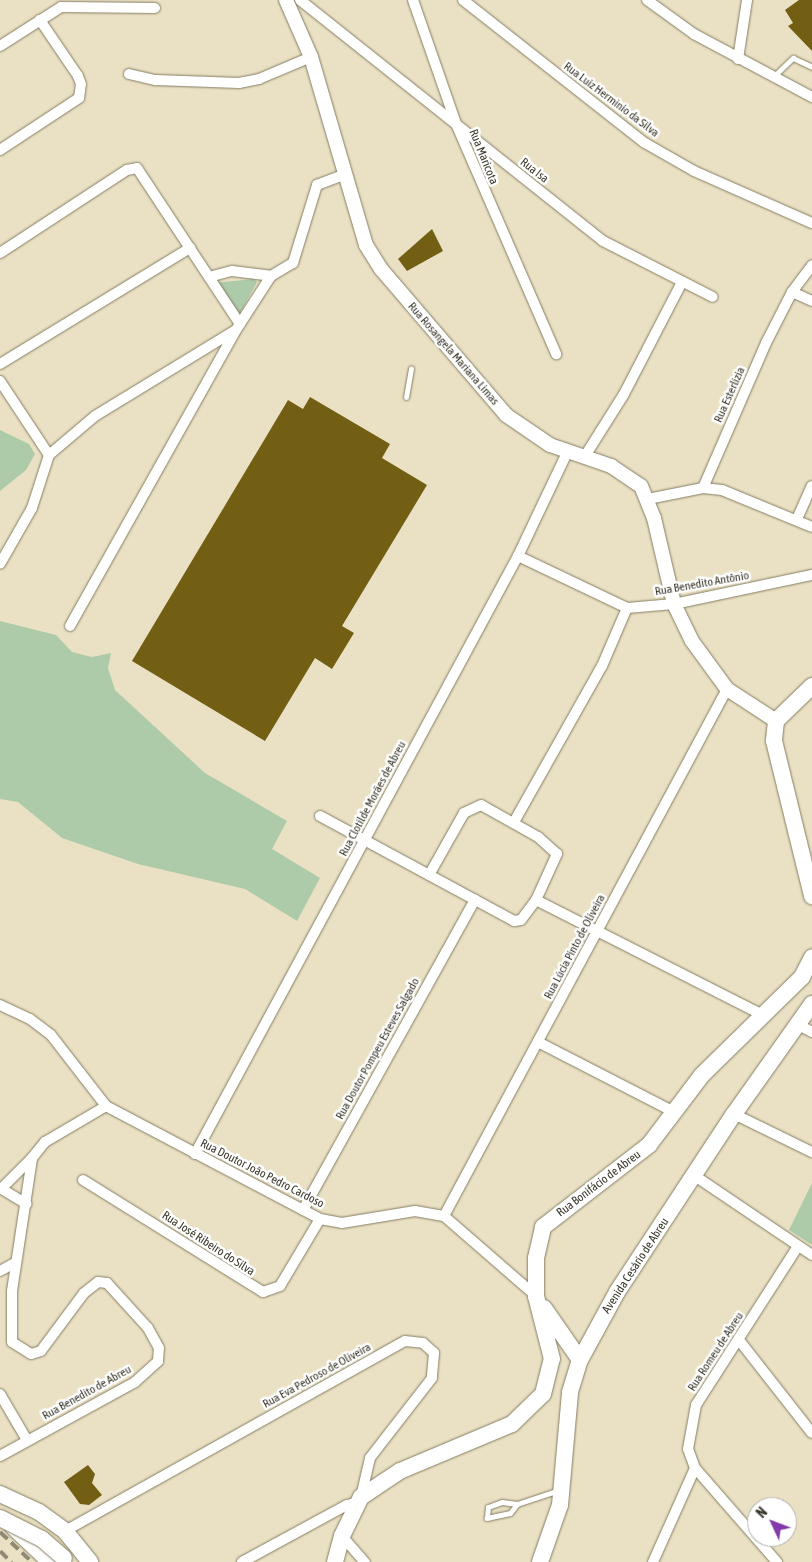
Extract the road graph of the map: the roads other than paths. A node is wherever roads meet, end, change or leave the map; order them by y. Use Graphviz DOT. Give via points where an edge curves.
graph roads {
  1 [pos="286,0"];
  2 [pos="300,0"];
  3 [pos="413,0"];
  4 [pos="463,0"];
  5 [pos="648,0"];
  6 [pos="746,0"];
  7 [pos="154,8"];
  8 [pos="40,20"];
  9 [pos="0,46"];
  10 [pos="311,57"];
  11 [pos="738,59"];
  12 [pos="812,67"];
  13 [pos="129,74"];
  14 [pos="771,79"];
  15 [pos="812,97"];
  16 [pos="457,126"];
  17 [pos="0,150"];
  18 [pos="345,174"];
  19 [pos="812,224"];
  20 [pos="190,248"];
  21 [pos="0,253"];
  22 [pos="812,265"];
  23 [pos="271,276"];
  24 [pos="209,277"];
  25 [pos="682,282"];
  26 [pos="792,292"];
  27 [pos="713,297"];
  28 [pos="812,301"];
  29 [pos="238,327"];
  30 [pos="556,354"];
  31 [pos="0,364"];
  32 [pos="412,368"];
  33 [pos="0,380"];
  34 [pos="406,397"];
  35 [pos="567,453"];
  36 [pos="49,455"];
  37 [pos="585,456"];
  38 [pos="812,486"];
  39 [pos="703,488"];
  40 [pos="648,499"];
  41 [pos="797,519"];
  42 [pos="812,527"];
  43 [pos="518,556"];
  44 [pos="0,564"];
  45 [pos="812,575"];
  46 [pos="674,604"];
  47 [pos="627,608"];
  48 [pos="70,626"];
  49 [pos="812,686"];
  50 [pos="727,689"];
  51 [pos="776,721"];
  52 [pos="320,816"];
  53 [pos="514,822"];
  54 [pos="365,840"];
  55 [pos="429,875"];
  56 [pos="812,896"];
  57 [pos="475,900"];
  58 [pos="536,900"];
  59 [pos="597,932"];
  60 [pos="812,957"];
  61 [pos="812,1004"];
  62 [pos="0,1005"];
  63 [pos="765,1016"];
  64 [pos="797,1024"];
  65 [pos="812,1032"];
  66 [pos="538,1042"];
  67 [pos="106,1106"];
  68 [pos="674,1112"];
  69 [pos="734,1114"];
  70 [pos="812,1152"];
  71 [pos="195,1154"];
  72 [pos="32,1158"];
  73 [pos="695,1176"];
  74 [pos="83,1180"];
  75 [pos="1,1188"];
  76 [pos="27,1204"];
  77 [pos="303,1210"];
  78 [pos="444,1216"];
  79 [pos="320,1219"];
  80 [pos="798,1246"];
  81 [pos="812,1255"];
  82 [pos="16,1262"];
  83 [pos="0,1271"];
  84 [pos="536,1296"];
  85 [pos="739,1340"];
  86 [pos="580,1360"];
  87 [pos="0,1394"];
  88 [pos="812,1433"];
  89 [pos="27,1440"];
  90 [pos="0,1456"];
  91 [pos="695,1468"];
  92 [pos="560,1490"];
  93 [pos="0,1494"];
  94 [pos="359,1500"];
  95 [pos="517,1504"];
  96 [pos="0,1517"];
  97 [pos="65,1531"];
  98 [pos="342,1536"];
  99 [pos="50,1562"];
  100 [pos="67,1562"];
  101 [pos="90,1562"];
  102 [pos="242,1562"];
  103 [pos="335,1562"];
  104 [pos="365,1562"];
  105 [pos="540,1562"];
  106 [pos="653,1562"];
  107 [pos="777,1562"];
  1 -- 10 [label="street, Rua Rosangela Mariana Limas"];
  2 -- 16 [label="street, Rua Maricota"];
  3 -- 16 [label="street"];
  4 -- 19 [label="street, Rua Luiz Herminio da Silva" via="645,143 694,171"];
  5 -- 11 [label="street" via="694,34"];
  6 -- 11 [label="street"];
  7 -- 8 [label="street" via="77,4 61,7"];
  8 -- 9 [label="street"];
  8 -- 17 [label="street" via="78,76 81,84 79,98"];
  10 -- 13 [label="street" via="259,79 239,83 156,80"];
  10 -- 18 [label="street, Rua Rosangela Mariana Limas"];
  11 -- 14 [label="street"];
  12 -- 14 [label="lane" via="794,58"];
  14 -- 15 [label="street"];
  16 -- 25 [label="street, Rua Isa" via="603,241"];
  16 -- 30 [label="street, Rua Maricota"];
  18 -- 23 [label="street" via="318,185 299,252 293,263"];
  18 -- 35 [label="street, Rua Rosangela Mariana Limas" via="366,245 397,289 506,415 527,432"];
  20 -- 21 [label="street" via="140,172 132,168"];
  20 -- 24 [label="street"];
  20 -- 31 [label="street"];
  22 -- 26 [label="street, Rua Esterlizia"];
  23 -- 24 [label="street" via="232,271"];
  23 -- 29 [label="street"];
  24 -- 29 [label="street"];
  25 -- 27 [label="street, Rua Isa"];
  25 -- 37 [label="street" via="624,394"];
  26 -- 28 [label="street"];
  26 -- 39 [label="street, Rua Esterlizia"];
  29 -- 36 [label="street" via="95,416"];
  29 -- 48 [label="street"];
  32 -- 34 [label="lane"];
  33 -- 36 [label="street"];
  35 -- 37 [label="street, Rua Rosangela Mariana Limas"];
  35 -- 43 [label="street, Rua Clotilde Morães de Abreu"];
  36 -- 44 [label="street" via="32,508"];
  37 -- 40 [label="street, Rua Rosangela Mariana Limas" via="628,475"];
  38 -- 41 [label="street"];
  39 -- 40 [label="street"];
  39 -- 41 [label="street" via="722,490"];
  40 -- 46 [label="street, Rua Rosangela Mariana Limas"];
  41 -- 42 [label="street"];
  43 -- 47 [label="street"];
  43 -- 54 [label="street, Rua Clotilde Morães de Abreu"];
  45 -- 46 [label="street, Rua Benedito Antônio"];
  46 -- 47 [label="street, Rua Benedito Antônio"];
  46 -- 50 [label="street, Rua Rosangela Mariana Limas" via="692,641"];
  47 -- 53 [label="street" via="602,666"];
  49 -- 51 [label="main road"];
  50 -- 51 [label="street, Rua Rosangela Mariana Limas"];
  50 -- 59 [label="street, Rua Lúcia Pinto de Oliveira"];
  51 -- 56 [label="main road" via="778,768"];
  52 -- 54 [label="street"];
  53 -- 55 [label="street" via="481,804 471,806"];
  53 -- 58 [label="street" via="557,854"];
  54 -- 55 [label="street"];
  54 -- 71 [label="street, Rua Clotilde Morães de Abreu"];
  55 -- 57 [label="street"];
  57 -- 58 [label="street" via="514,921 521,920"];
  57 -- 77 [label="street, Rua Doutor Pompeu Esteves Salgado"];
  58 -- 59 [label="street"];
  59 -- 63 [label="street"];
  59 -- 66 [label="street, Rua Lúcia Pinto de Oliveira"];
  60 -- 63 [label="main road, Rua Bonifácio de Abreu" via="802,977"];
  61 -- 64 [label="main road, Avenida Cesário de Abreu"];
  62 -- 67 [label="street" via="30,1019 51,1035"];
  63 -- 68 [label="main road, Rua Bonifácio de Abreu" via="722,1054"];
  64 -- 65 [label="street"];
  64 -- 69 [label="main road, Avenida Cesário de Abreu"];
  66 -- 68 [label="street"];
  66 -- 78 [label="street, Rua Lúcia Pinto de Oliveira"];
  67 -- 71 [label="street, Rua Doutor João Pedro Cardoso"];
  67 -- 72 [label="street" via="45,1142"];
  68 -- 84 [label="main road, Rua Bonifácio de Abreu" via="631,1163 577,1198 543,1227 536,1258"];
  69 -- 70 [label="street"];
  69 -- 73 [label="main road, Avenida Cesário de Abreu"];
  71 -- 77 [label="street, Rua Doutor João Pedro Cardoso"];
  72 -- 75 [label="street"];
  72 -- 76 [label="street, Rua Benedito de Abreu"];
  73 -- 80 [label="street"];
  73 -- 86 [label="main road, Avenida Cesário de Abreu" via="617,1292"];
  74 -- 79 [label="street, Rua José Ribeiro do Silva" via="263,1292 280,1286"];
  75 -- 76 [label="street"];
  76 -- 82 [label="street, Rua Benedito de Abreu"];
  77 -- 79 [label="street, Rua Doutor João Pedro Cardoso"];
  78 -- 79 [label="street, Rua Doutor João Pedro Cardoso" via="415,1212 342,1223"];
  78 -- 84 [label="street"];
  80 -- 81 [label="street"];
  80 -- 85 [label="street, Rua Romeu de Abreu"];
  82 -- 83 [label="street"];
  82 -- 89 [label="street, Rua Benedito de Abreu" via="9,1330 12,1342 21,1350 31,1354 51,1342 84,1293 98,1282 106,1283 128,1303 155,1340 160,1354 148,1374"];
  84 -- 86 [label="main road"];
  84 -- 94 [label="main road, Rua Bonifácio de Abreu" via="552,1359 543,1394 512,1424 400,1471"];
  85 -- 88 [label="street"];
  85 -- 91 [label="street, Rua Romeu de Abreu" via="696,1405 688,1449"];
  86 -- 92 [label="main road, Avenida Cesário de Abreu" via="570,1392"];
  87 -- 89 [label="street"];
  89 -- 90 [label="street, Rua Benedito de Abreu"];
  91 -- 106 [label="street"];
  91 -- 107 [label="street"];
  92 -- 95 [label="lane"];
  92 -- 105 [label="main road, Avenida Cesário de Abreu" via="560,1506"];
  93 -- 97 [label="main road" via="39,1512"];
  94 -- 97 [label="street, Rua Eva Pedroso de Oliveira" via="370,1458 432,1378 434,1353 423,1343 404,1342"];
  94 -- 98 [label="main road"];
  94 -- 102 [label="street"];
  95 -- 95 [label="lane" via="502,1502 488,1508 488,1518 510,1513"];
  96 -- 99 [label="main road"];
  96 -- 100 [label="main road, bridge" via="42,1539"];
  97 -- 101 [label="main road"];
  98 -- 103 [label="main road"];
  98 -- 104 [label="street"];
}
